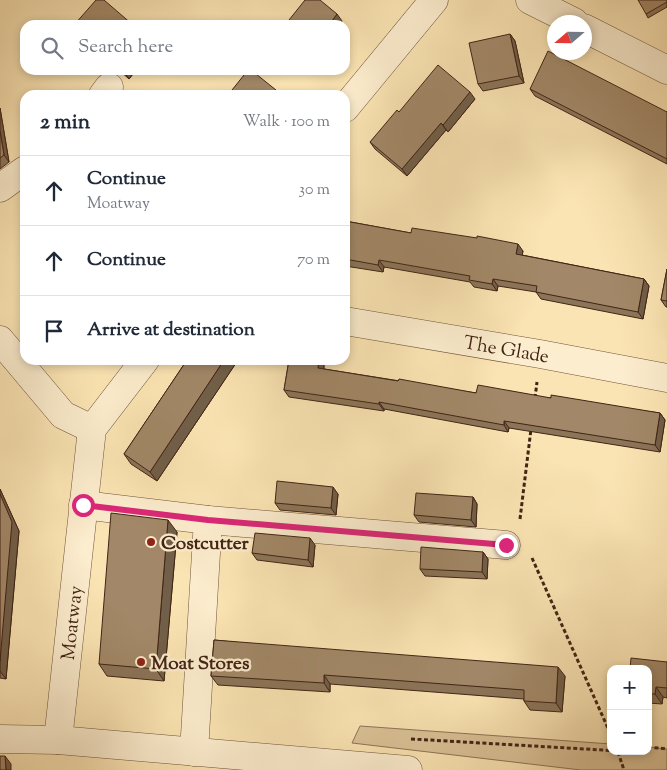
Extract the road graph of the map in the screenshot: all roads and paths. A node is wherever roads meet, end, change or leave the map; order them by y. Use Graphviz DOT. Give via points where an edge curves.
graph roads {
  1 [pos="530,0"];
  2 [pos="426,3"];
  3 [pos="560,15"];
  4 [pos="592,32"];
  5 [pos="667,70"];
  6 [pos="350,102"];
  7 [pos="20,174"];
  8 [pos="0,188"];
  9 [pos="350,322"];
  10 [pos="0,340"];
  11 [pos="540,354"];
  12 [pos="20,364"];
  13 [pos="21,365"];
  14 [pos="141,365"];
  15 [pos="667,378"];
  16 [pos="534,402"];
  17 [pos="532,421"];
  18 [pos="92,429"];
  19 [pos="83,505"];
  20 [pos="208,520"];
  21 [pos="513,536"];
  22 [pos="531,555"];
  23 [pos="607,726"];
  24 [pos="0,739"];
  25 [pos="403,739"];
  26 [pos="58,740"];
  27 [pos="652,747"];
  28 [pos="667,749"];
  29 [pos="607,750"];
  30 [pos="194,752"];
  31 [pos="620,755"];
  32 [pos="408,770"];
  33 [pos="624,770"];
  1 -- 3 [label="street"];
  2 -- 6 [label="street"];
  4 -- 5 [label="street"];
  7 -- 8 [label="street"];
  9 -- 11 [label="street, The Glade"];
  10 -- 12 [label="street"];
  11 -- 15 [label="street, The Glade"];
  11 -- 16 [label="path"];
  13 -- 18 [label="street" via="63,415"];
  14 -- 18 [label="street"];
  17 -- 21 [label="path"];
  18 -- 19 [label="street, Moatway"];
  19 -- 20 [label="street"];
  19 -- 26 [label="street, Moatway"];
  20 -- 21 [label="street"];
  20 -- 30 [label="street"];
  22 -- 23 [label="path"];
  24 -- 26 [label="street"];
  25 -- 29 [label="path"];
  26 -- 30 [label="street"];
  27 -- 28 [label="path"];
  30 -- 32 [label="street"];
  31 -- 33 [label="path"];
}
